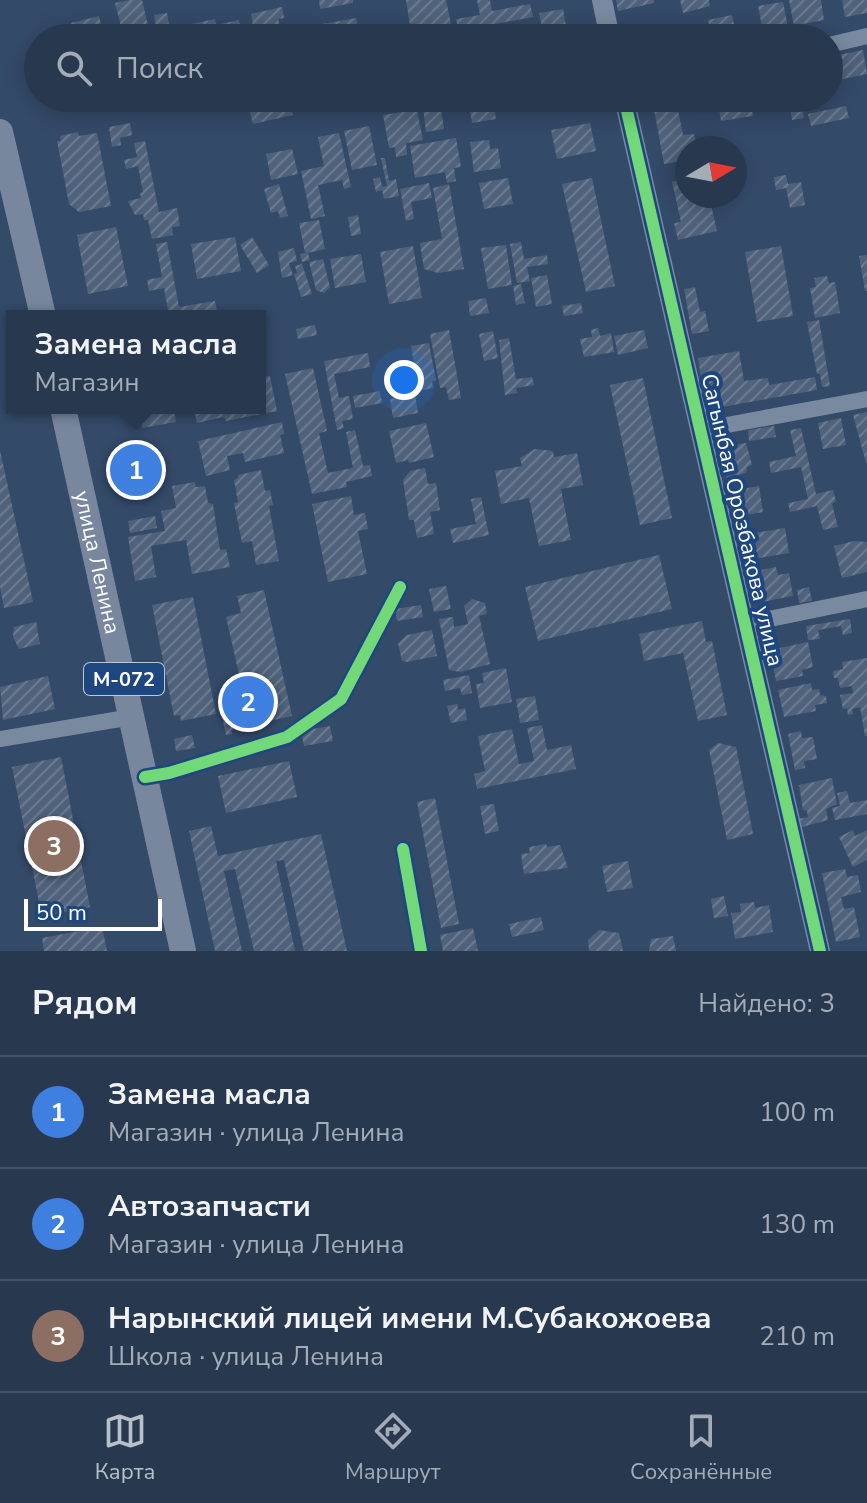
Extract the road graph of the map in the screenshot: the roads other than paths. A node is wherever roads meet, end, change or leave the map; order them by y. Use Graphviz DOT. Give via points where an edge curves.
graph roads {
  1 [pos="602,0"];
  2 [pos="607,24"];
  3 [pos="867,36"];
  4 [pos="843,42"];
  5 [pos="627,112"];
  6 [pos="2,141"];
  7 [pos="42,310"];
  8 [pos="867,399"];
  9 [pos="64,414"];
  10 [pos="700,430"];
  11 [pos="400,587"];
  12 [pos="867,599"];
  13 [pos="745,624"];
  14 [pos="132,717"];
  15 [pos="0,739"];
  16 [pos="145,777"];
  17 [pos="403,849"];
  18 [pos="183,951"];
  19 [pos="421,951"];
  20 [pos="820,951"];
  1 -- 2 [label="street"];
  3 -- 4 [label="street"];
  5 -- 10 [label="street, Сагынбая Орозбакова улица"];
  6 -- 7 [label="main road"];
  8 -- 10 [label="street"];
  9 -- 14 [label="main road, улица Ленина / М-072"];
  10 -- 13 [label="street, Сагынбая Орозбакова улица"];
  11 -- 16 [label="street" via="341,699 287,737"];
  12 -- 13 [label="street"];
  13 -- 20 [label="street, Сагынбая Орозбакова улица"];
  14 -- 15 [label="street"];
  14 -- 16 [label="main road, улица Ленина / М-072"];
  16 -- 18 [label="main road, улица Ленина / М-072"];
  17 -- 19 [label="street"];
}
